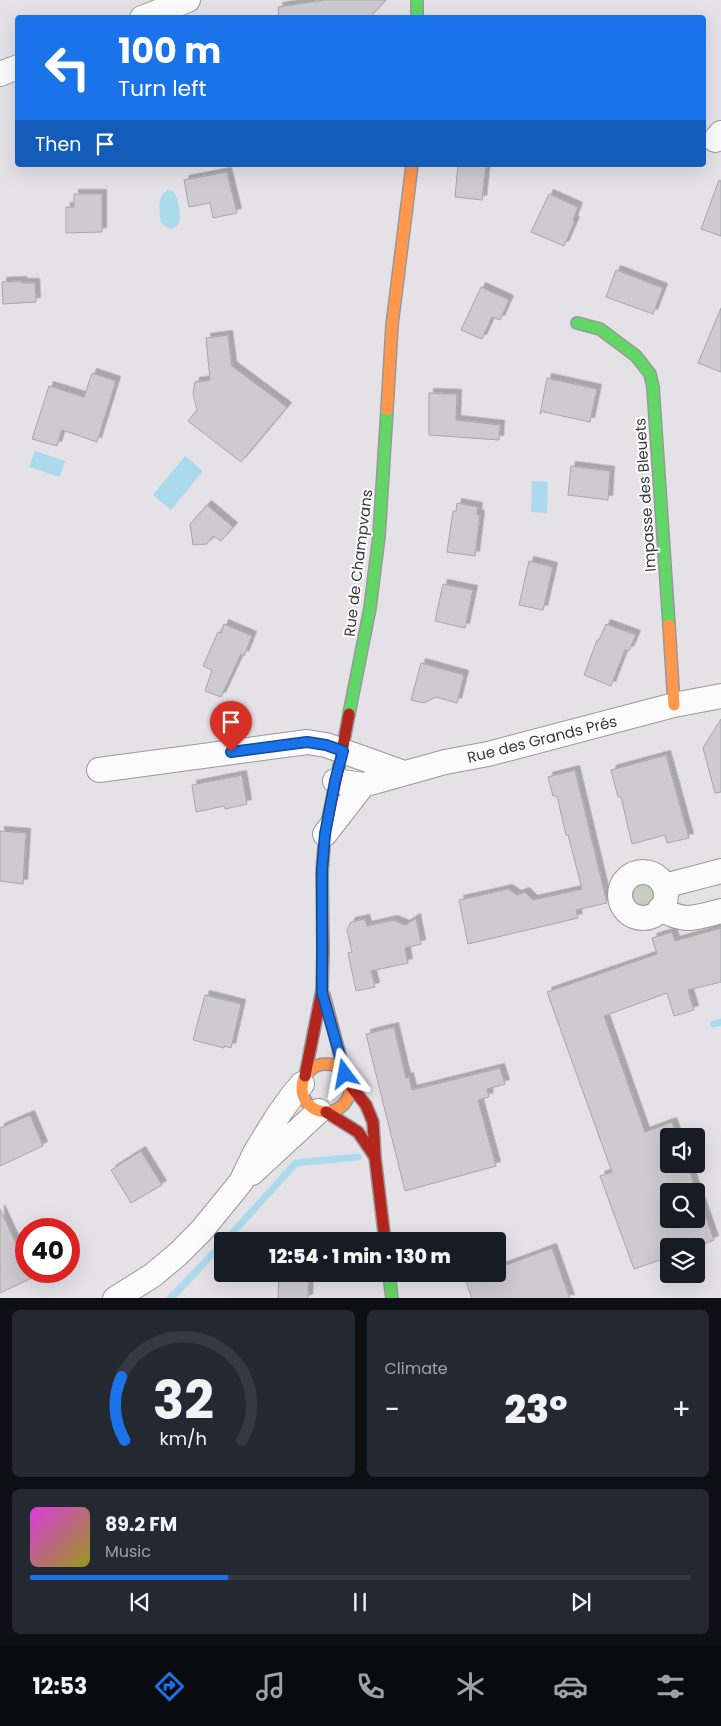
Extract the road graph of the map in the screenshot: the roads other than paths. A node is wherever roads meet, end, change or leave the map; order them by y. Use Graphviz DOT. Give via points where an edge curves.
graph roads {
  1 [pos="188,0"];
  2 [pos="417,0"];
  3 [pos="150,15"];
  4 [pos="417,15"];
  5 [pos="15,68"];
  6 [pos="0,74"];
  7 [pos="412,167"];
  8 [pos="578,324"];
  9 [pos="721,696"];
  10 [pos="674,705"];
  11 [pos="343,751"];
  12 [pos="100,770"];
  13 [pos="404,773"];
  14 [pos="335,781"];
  15 [pos="363,785"];
  16 [pos="325,834"];
  17 [pos="721,871"];
  18 [pos="664,886"];
  19 [pos="660,910"];
  20 [pos="721,911"];
  21 [pos="322,992"];
  22 [pos="348,1079"];
  23 [pos="304,1080"];
  24 [pos="322,1111"];
  25 [pos="374,1156"];
  26 [pos="241,1182"];
  27 [pos="384,1232"];
  28 [pos="390,1282"];
  29 [pos="115,1298"];
  30 [pos="392,1298"];
  1 -- 3 [label="street"];
  2 -- 4 [label="street"];
  5 -- 6 [label="street"];
  7 -- 11 [label="street, Rue de Champvans" via="392,325 379,536 370,608 344,732"];
  8 -- 10 [label="street, Impasse des Bleuets" via="600,329 636,356 650,374"];
  9 -- 10 [label="street, Rue des Grands Prés"];
  10 -- 13 [label="street, Rue des Grands Prés"];
  11 -- 12 [label="street" via="307,742"];
  11 -- 13 [label="street"];
  11 -- 14 [label="street, Rue de Champvans"];
  13 -- 15 [label="street, Rue des Grands Prés"];
  14 -- 15 [label="street, Rue des Grands Prés"];
  14 -- 16 [label="street, Rue de Champvans"];
  15 -- 16 [label="street"];
  16 -- 21 [label="street, Rue de Champvans"];
  17 -- 18 [label="street"];
  18 -- 19 [label="street" via="666,899"];
  18 -- 19 [label="street" via="658,878 644,872 629,877 620,890 622,904 632,915 646,918"];
  19 -- 20 [label="street" via="690,919"];
  21 -- 22 [label="street, Rue de Champvans"];
  21 -- 23 [label="street, Rue de Champvans"];
  22 -- 23 [label="street" via="336,1066 324,1064 313,1068"];
  22 -- 24 [label="street" via="348,1096 342,1106"];
  22 -- 25 [label="street" via="373,1122"];
  23 -- 24 [label="street" via="306,1100"];
  23 -- 26 [label="street" via="274,1121"];
  24 -- 25 [label="street" via="358,1132"];
  24 -- 26 [label="street"];
  25 -- 27 [label="street"];
  26 -- 29 [label="street" via="178,1254 153,1275"];
  28 -- 30 [label="street"];
}
